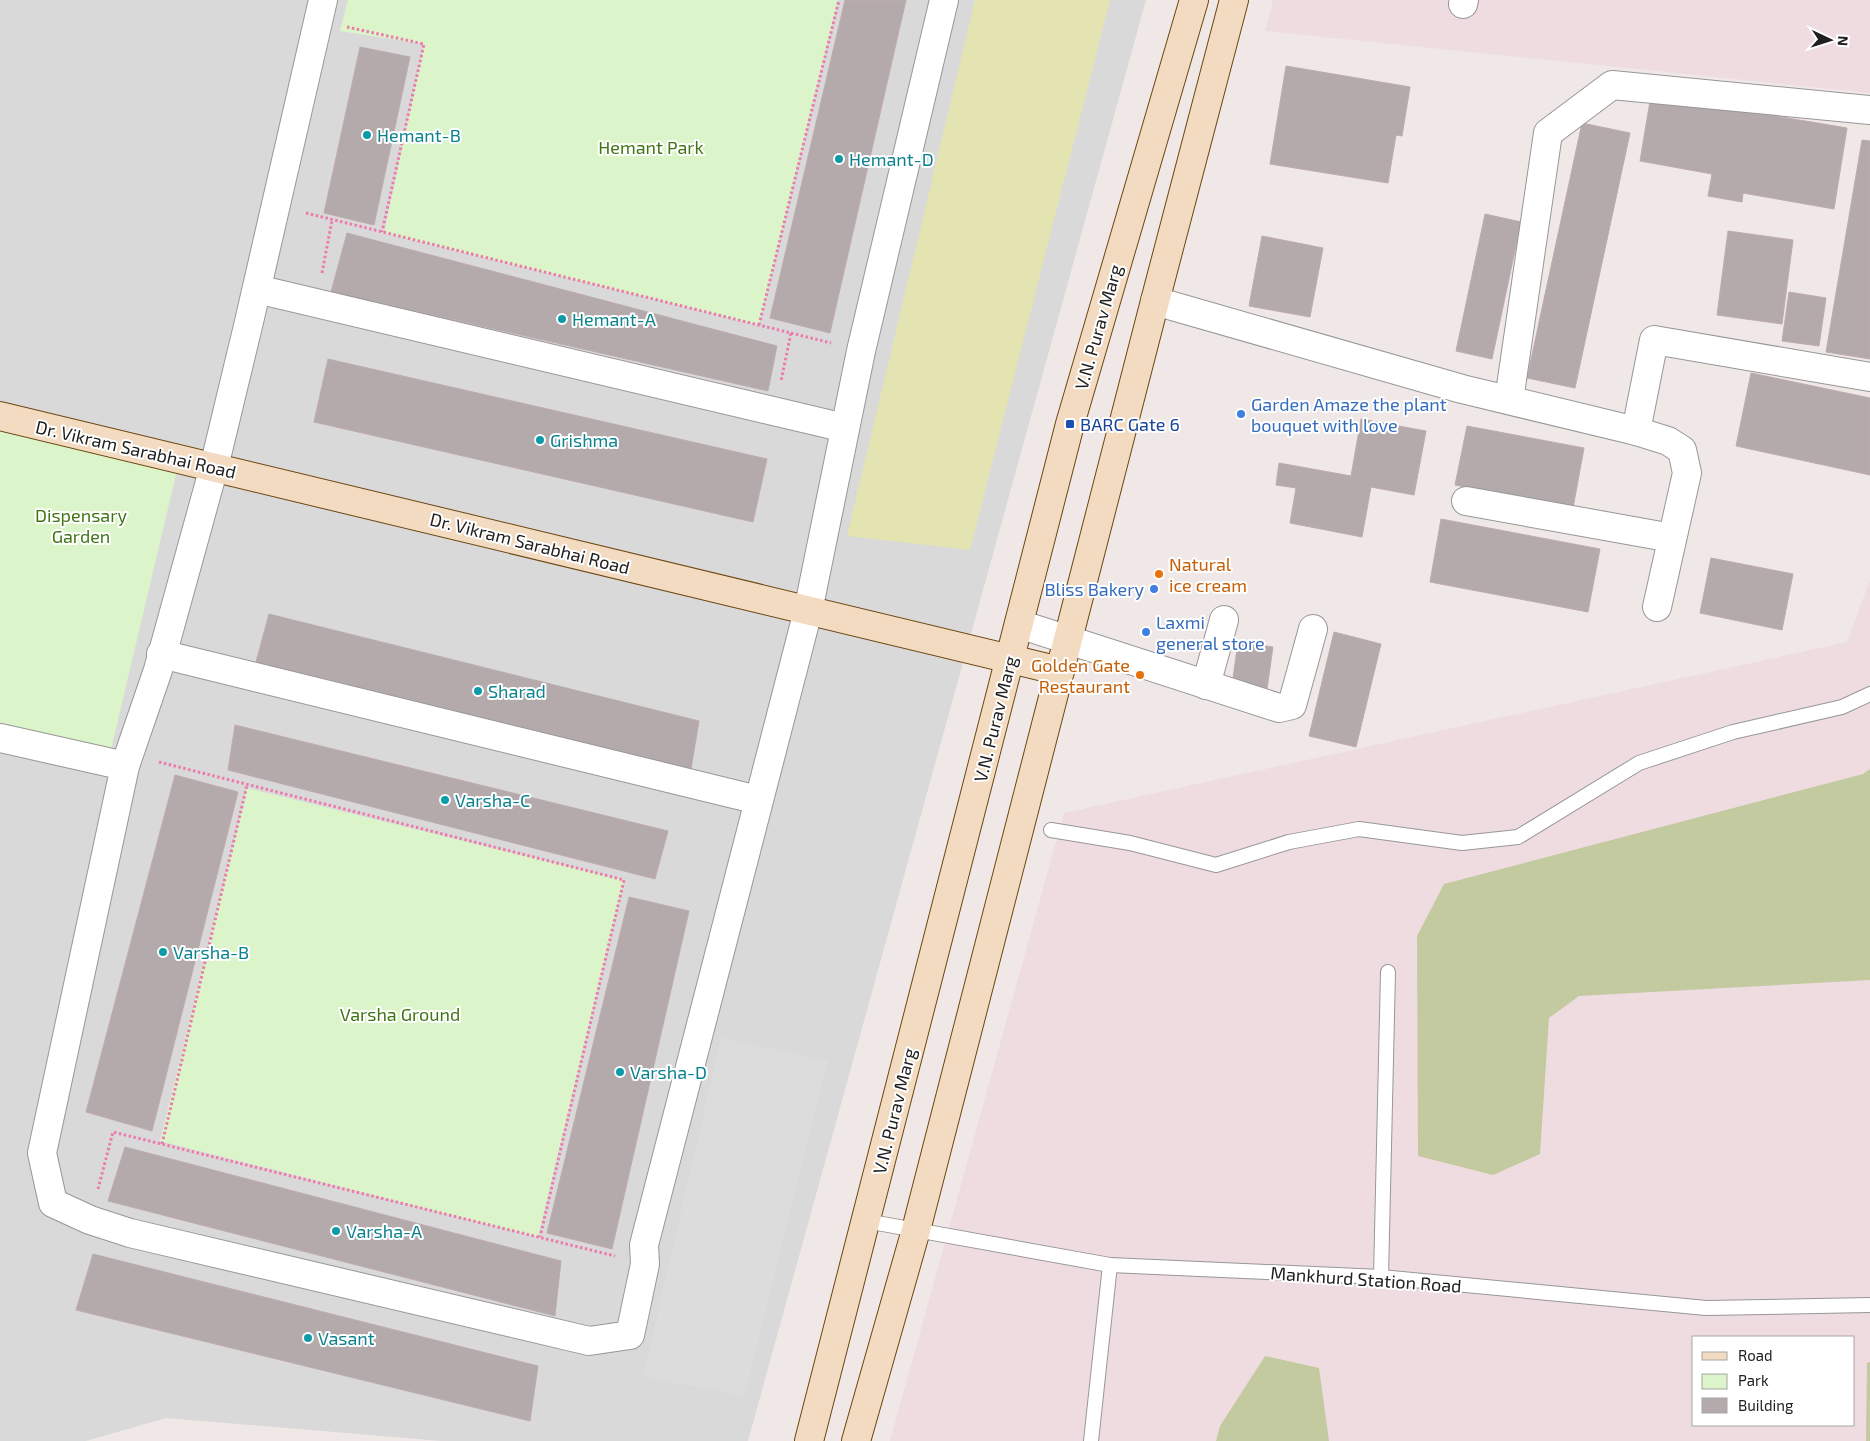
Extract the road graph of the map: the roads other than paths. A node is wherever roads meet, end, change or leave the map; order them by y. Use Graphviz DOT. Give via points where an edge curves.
graph roads {
  1 [pos="944,0"];
  2 [pos="1194,0"];
  3 [pos="1231,1"];
  4 [pos="321,11"];
  5 [pos="1870,110"];
  6 [pos="256,289"];
  7 [pos="1155,301"];
  8 [pos="1870,377"];
  9 [pos="1509,400"];
  10 [pos="0,416"];
  11 [pos="845,428"];
  12 [pos="1636,431"];
  13 [pos="214,467"];
  14 [pos="1466,501"];
  15 [pos="1672,538"];
  16 [pos="1657,607"];
  17 [pos="808,611"];
  18 [pos="1224,620"];
  19 [pos="1019,624"];
  20 [pos="1313,629"];
  21 [pos="1068,640"];
  22 [pos="161,654"];
  23 [pos="1010,659"];
  24 [pos="1060,671"];
  25 [pos="1206,684"];
  26 [pos="1870,694"];
  27 [pos="0,738"];
  28 [pos="127,760"];
  29 [pos="758,800"];
  30 [pos="1051,830"];
  31 [pos="1388,972"];
  32 [pos="866,1220"];
  33 [pos="916,1230"];
  34 [pos="1110,1265"];
  35 [pos="1381,1277"];
  36 [pos="1870,1305"];
  37 [pos="809,1441"];
  38 [pos="856,1441"];
  39 [pos="1091,1441"];
  1 -- 11 [label="street"];
  2 -- 19 [label="street, V.N. Purav Marg" via="1070,424"];
  3 -- 7 [label="street"];
  4 -- 6 [label="street"];
  5 -- 9 [label="street" via="1612,85 1548,133"];
  6 -- 11 [label="street"];
  6 -- 13 [label="street"];
  7 -- 9 [label="street"];
  7 -- 21 [label="street"];
  8 -- 12 [label="street" via="1654,340"];
  9 -- 12 [label="street"];
  10 -- 13 [label="street, Dr. Vikram Sarabhai Road"];
  11 -- 17 [label="street"];
  12 -- 15 [label="street" via="1668,441 1682,450 1687,473"];
  13 -- 17 [label="street, Dr. Vikram Sarabhai Road"];
  13 -- 22 [label="street"];
  14 -- 15 [label="street"];
  15 -- 16 [label="street"];
  17 -- 23 [label="street, Dr. Vikram Sarabhai Road"];
  17 -- 29 [label="street"];
  18 -- 25 [label="street"];
  19 -- 21 [label="street"];
  19 -- 23 [label="street, V.N. Purav Marg"];
  20 -- 25 [label="street" via="1292,705 1279,708"];
  21 -- 24 [label="street"];
  21 -- 25 [label="street"];
  22 -- 28 [label="street"];
  22 -- 29 [label="street"];
  23 -- 24 [label="street, Dr. Vikram Sarabhai Road"];
  23 -- 32 [label="street, V.N. Purav Marg"];
  24 -- 33 [label="street"];
  26 -- 30 [label="lane" via="1842,707 1733,732 1639,764 1518,837 1462,843 1359,829 1289,842 1216,865 1130,843"];
  27 -- 28 [label="street"];
  28 -- 29 [label="street" via="42,1153 53,1203 130,1233 589,1341 630,1334 645,1264 644,1245"];
  31 -- 35 [label="lane"];
  32 -- 33 [label="lane, Mankhurd Station Road"];
  32 -- 37 [label="street, V.N. Purav Marg"];
  33 -- 34 [label="lane, Mankhurd Station Road"];
  33 -- 38 [label="street"];
  34 -- 35 [label="lane, Mankhurd Station Road"];
  34 -- 39 [label="lane"];
  35 -- 36 [label="lane, Mankhurd Station Road" via="1706,1308"];
}
